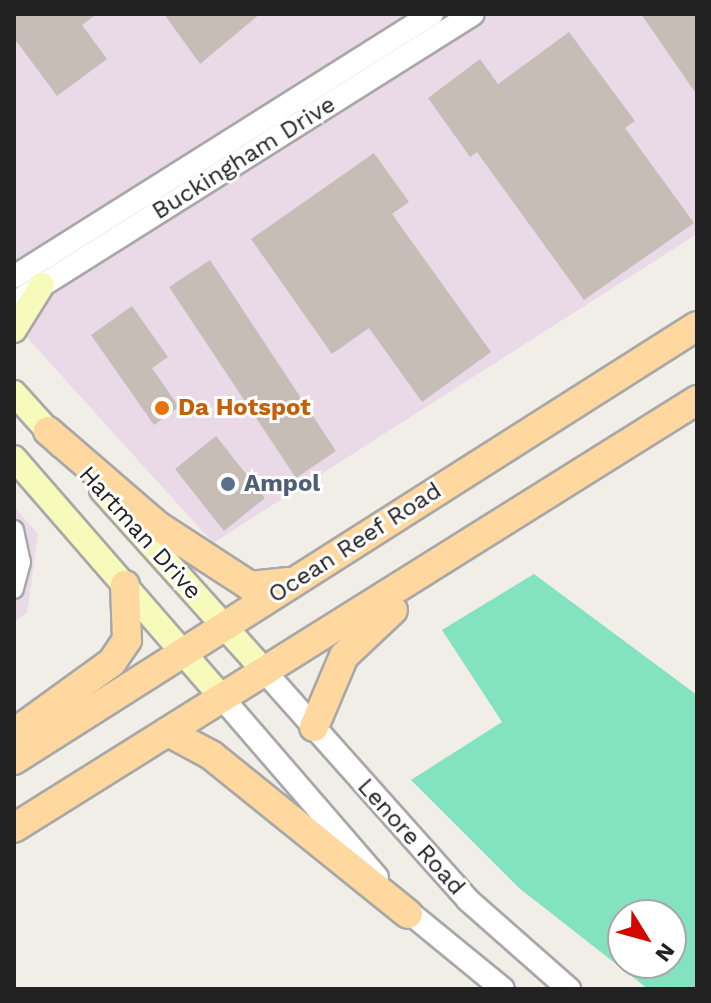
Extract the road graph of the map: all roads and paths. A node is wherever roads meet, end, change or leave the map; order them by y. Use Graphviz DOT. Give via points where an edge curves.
graph roads {
  1 [pos="432,14"];
  2 [pos="473,14"];
  3 [pos="14,277"];
  4 [pos="42,285"];
  5 [pos="14,303"];
  6 [pos="697,326"];
  7 [pos="14,330"];
  8 [pos="14,393"];
  9 [pos="697,400"];
  10 [pos="48,431"];
  11 [pos="14,458"];
  12 [pos="545,499"];
  13 [pos="14,530"];
  14 [pos="296,581"];
  15 [pos="125,585"];
  16 [pos="14,589"];
  17 [pos="224,628"];
  18 [pos="184,656"];
  19 [pos="266,673"];
  20 [pos="224,700"];
  21 [pos="314,727"];
  22 [pos="168,732"];
  23 [pos="14,733"];
  24 [pos="14,760"];
  25 [pos="14,828"];
  26 [pos="408,914"];
  27 [pos="503,989"];
  28 [pos="569,989"];
  1 -- 3 [label="street, Buckingham Drive"];
  2 -- 4 [label="street, Buckingham Drive"];
  4 -- 5 [label="street, Buckingham Drive"];
  4 -- 7 [label="main road"];
  6 -- 14 [label="main road, Ocean Reef Road"];
  8 -- 10 [label="main road, Hartman Drive"];
  9 -- 12 [label="main road"];
  10 -- 14 [label="main road" via="158,526 250,586"];
  10 -- 17 [label="main road, Hartman Drive"];
  11 -- 15 [label="main road, Hartman Drive"];
  12 -- 19 [label="main road"];
  12 -- 21 [label="main road" via="356,642 334,672"];
  13 -- 16 [label="street" via="21,562"];
  14 -- 17 [label="main road, Ocean Reef Road"];
  15 -- 18 [label="main road, Hartman Drive"];
  15 -- 23 [label="main road" via="130,624 112,662"];
  17 -- 18 [label="main road, Ocean Reef Road"];
  17 -- 19 [label="main road, Hartman Drive"];
  18 -- 20 [label="main road, Hartman Drive"];
  18 -- 24 [label="main road, Ocean Reef Road"];
  19 -- 20 [label="main road"];
  19 -- 21 [label="street, Lenore Road"];
  20 -- 22 [label="main road"];
  20 -- 26 [label="street"];
  21 -- 28 [label="street, Lenore Road" via="468,900"];
  22 -- 25 [label="main road"];
  22 -- 26 [label="main road" via="211,755"];
  26 -- 27 [label="street"];
}
